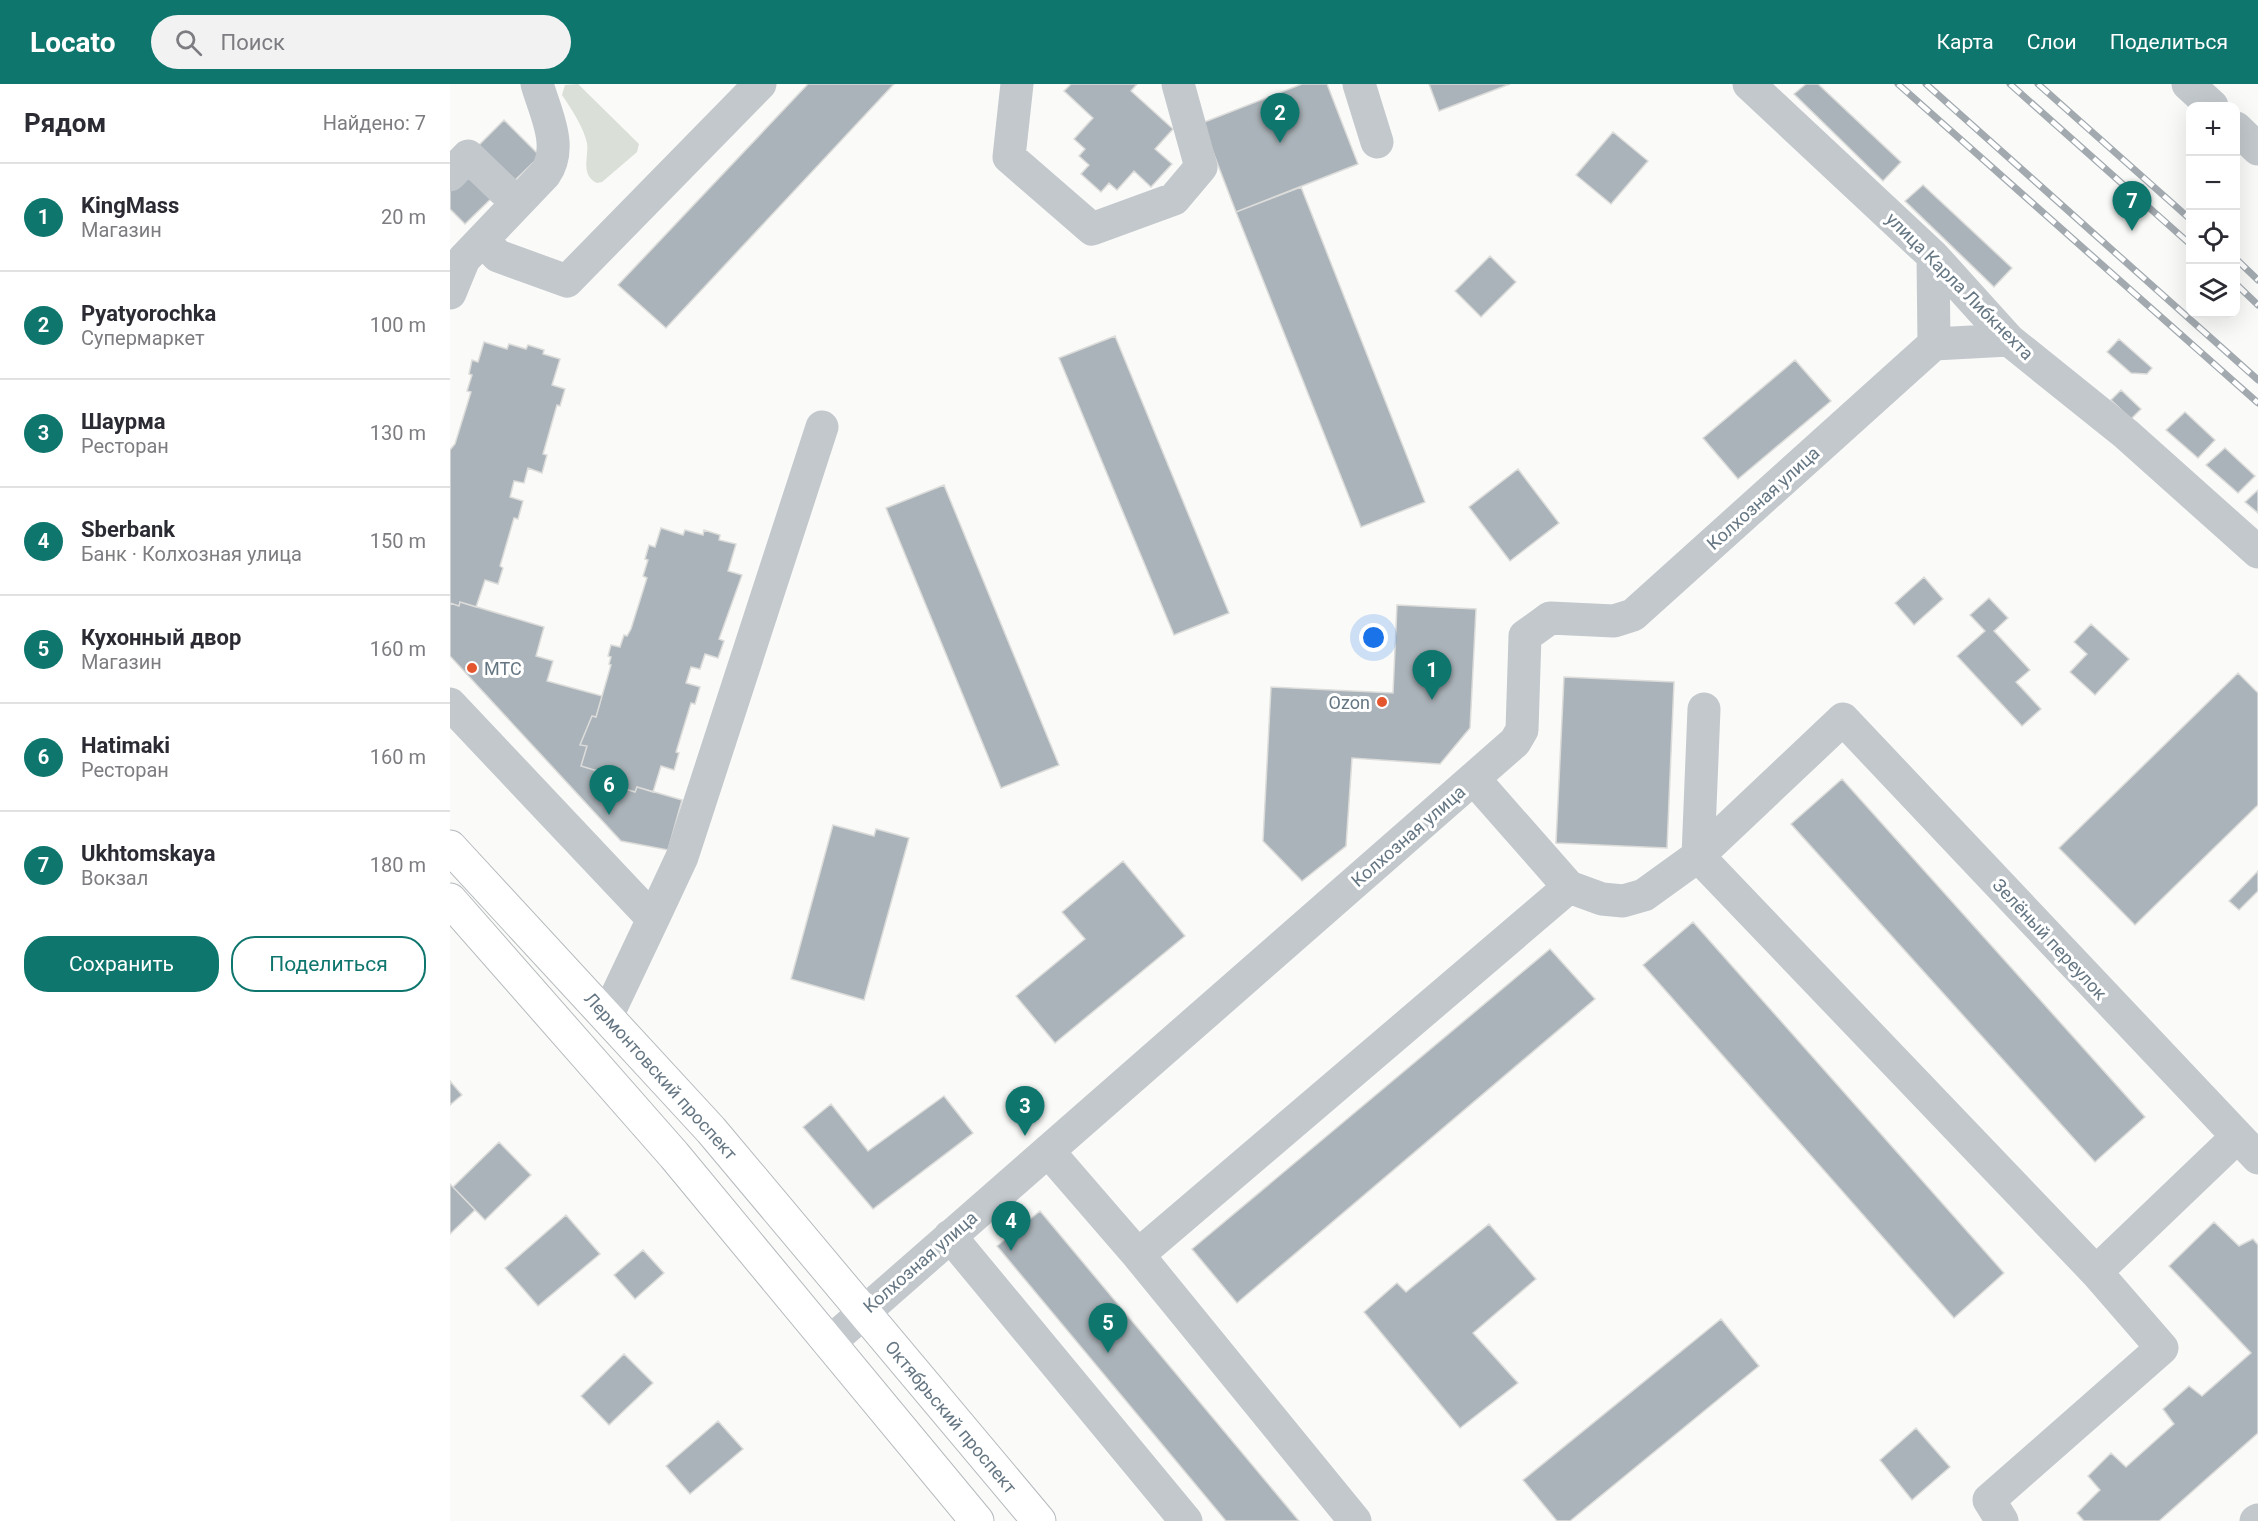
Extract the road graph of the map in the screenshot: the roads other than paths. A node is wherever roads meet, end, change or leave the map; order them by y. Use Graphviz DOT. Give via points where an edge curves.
graph roads {
  1 [pos="537,84"];
  2 [pos="760,84"];
  3 [pos="1017,84"];
  4 [pos="1178,84"];
  5 [pos="1359,84"];
  6 [pos="1749,84"];
  7 [pos="2188,84"];
  8 [pos="2208,102"];
  9 [pos="2240,132"];
  10 [pos="1377,142"];
  11 [pos="2258,148"];
  12 [pos="450,175"];
  13 [pos="517,203"];
  14 [pos="465,249"];
  15 [pos="1933,255"];
  16 [pos="450,293"];
  17 [pos="2009,340"];
  18 [pos="1934,344"];
  19 [pos="822,427"];
  20 [pos="2258,552"];
  21 [pos="450,704"];
  22 [pos="1704,709"];
  23 [pos="1474,779"];
  24 [pos="450,847"];
  25 [pos="1698,856"];
  26 [pos="1569,886"];
  27 [pos="450,900"];
  28 [pos="653,919"];
  29 [pos="607,1016"];
  30 [pos="2247,1148"];
  31 [pos="1048,1151"];
  32 [pos="950,1236"];
  33 [pos="1138,1255"];
  34 [pos="2096,1272"];
  35 [pos="864,1312"];
  36 [pos="829,1344"];
  37 [pos="976,1521"];
  38 [pos="1039,1521"];
  39 [pos="1186,1521"];
  40 [pos="1355,1521"];
  41 [pos="2002,1521"];
  1 -- 13 [label="street" via="554,142 554,160"];
  2 -- 14 [label="street" via="567,281 498,255"];
  3 -- 4 [label="street" via="1009,157 1092,229 1174,199 1201,167"];
  5 -- 10 [label="street"];
  6 -- 15 [label="street, улица Карла Либкнехта"];
  7 -- 8 [label="street"];
  9 -- 11 [label="street"];
  12 -- 13 [label="street" via="468,156"];
  13 -- 14 [label="street"];
  14 -- 16 [label="street"];
  15 -- 17 [label="street, улица Карла Либкнехта"];
  15 -- 18 [label="street"];
  17 -- 18 [label="street"];
  17 -- 20 [label="street, улица Карла Либкнехта" via="2126,434"];
  18 -- 23 [label="street, Колхозная улица" via="1633,615 1614,621 1550,618 1525,636 1522,730 1515,742"];
  19 -- 28 [label="street" via="682,857"];
  21 -- 28 [label="street"];
  22 -- 25 [label="street"];
  23 -- 26 [label="street"];
  23 -- 31 [label="street, Колхозная улица"];
  24 -- 29 [label="main road, Лермонтовский проспект"];
  25 -- 26 [label="street" via="1644,895 1623,901 1602,899"];
  25 -- 30 [label="street, Зелёный переулок" via="1843,720"];
  25 -- 34 [label="street"];
  26 -- 33 [label="street"];
  27 -- 36 [label="main road" via="674,1155"];
  28 -- 29 [label="street"];
  29 -- 35 [label="main road, Лермонтовский проспект" via="711,1130"];
  30 -- 34 [label="street"];
  31 -- 32 [label="street, Колхозная улица"];
  31 -- 33 [label="street"];
  32 -- 35 [label="street, Колхозная улица"];
  32 -- 39 [label="street"];
  33 -- 40 [label="street"];
  34 -- 41 [label="street" via="2162,1348 1989,1500"];
  35 -- 36 [label="street, Колхозная улица"];
  35 -- 38 [label="main road, Октябрьский проспект"];
  36 -- 37 [label="main road"];
}
